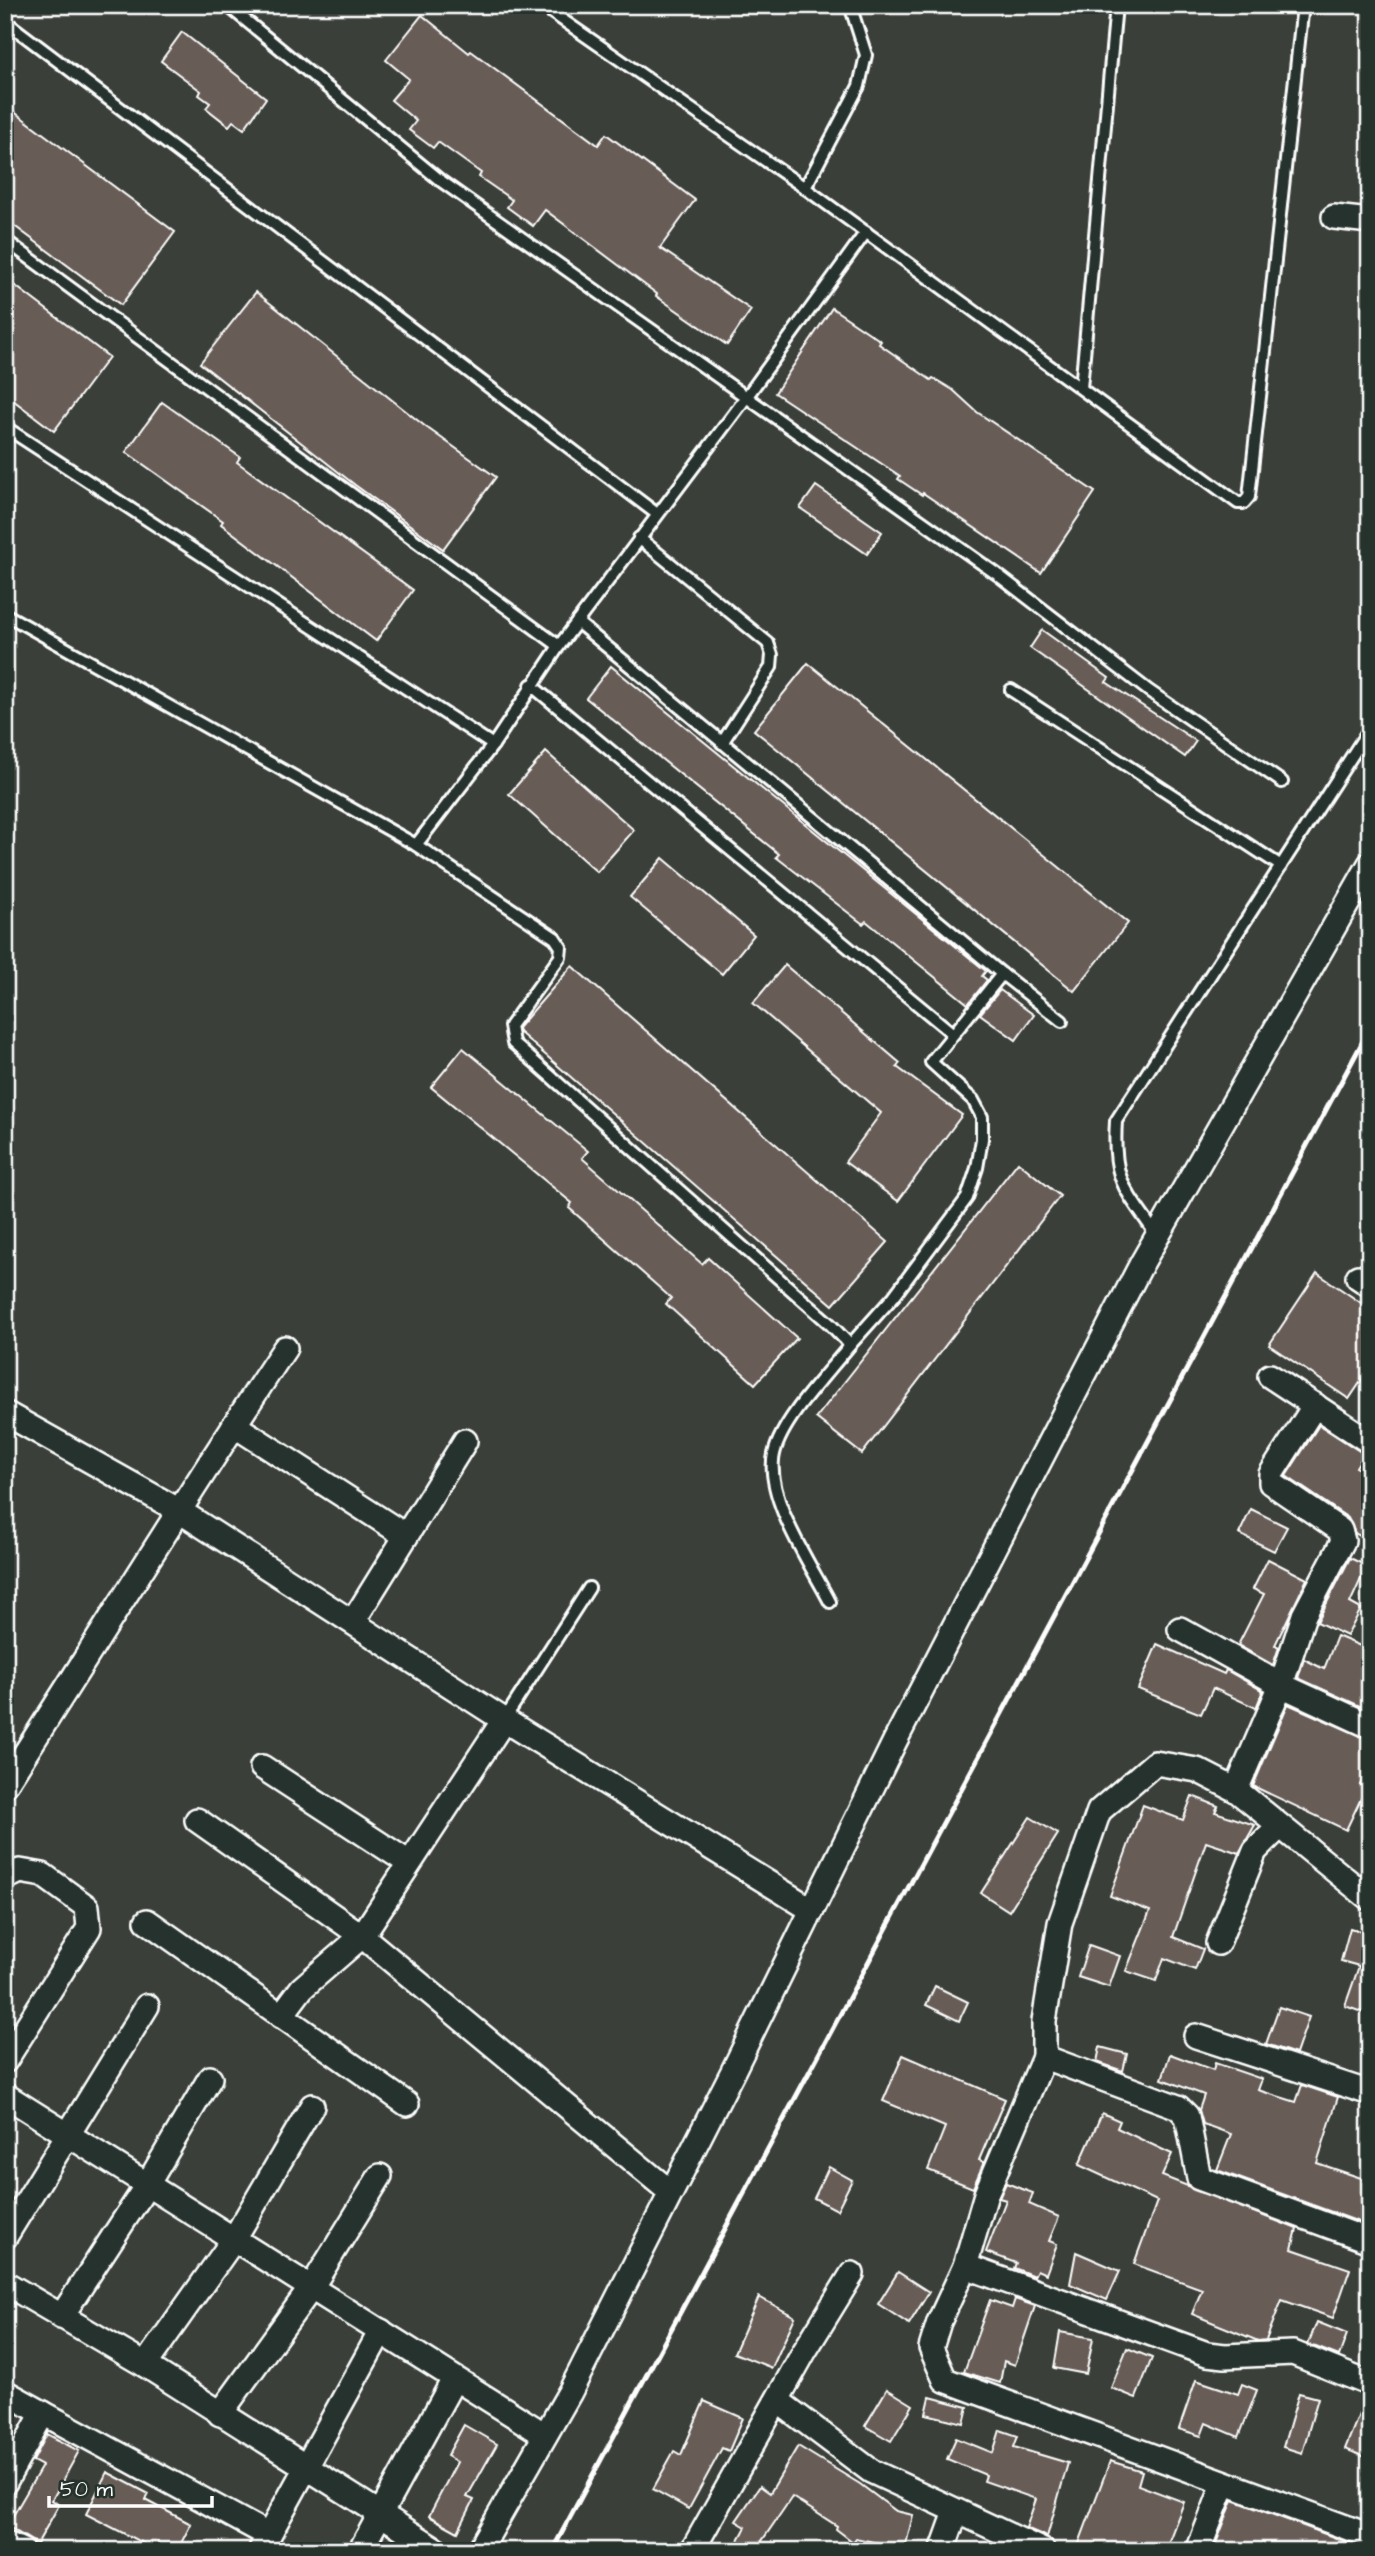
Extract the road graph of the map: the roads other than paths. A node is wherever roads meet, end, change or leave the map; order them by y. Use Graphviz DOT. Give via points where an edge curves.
graph roads {
  1 [pos="227,5"];
  2 [pos="541,5"];
  3 [pos="850,5"];
  4 [pos="1116,5"];
  5 [pos="1303,5"];
  6 [pos="5,21"];
  7 [pos="805,188"];
  8 [pos="1334,217"];
  9 [pos="1370,221"];
  10 [pos="866,232"];
  11 [pos="5,240"];
  12 [pos="1081,388"];
  13 [pos="745,399"];
  14 [pos="5,427"];
  15 [pos="657,514"];
  16 [pos="639,538"];
  17 [pos="5,614"];
  18 [pos="577,622"];
  19 [pos="559,646"];
  20 [pos="531,685"];
  21 [pos="1011,690"];
  22 [pos="1370,728"];
  23 [pos="722,743"];
  24 [pos="493,746"];
  25 [pos="1282,782"];
  26 [pos="416,845"];
  27 [pos="1370,864"];
  28 [pos="1281,866"];
  29 [pos="1002,974"];
  30 [pos="1062,1021"];
  31 [pos="953,1033"];
  32 [pos="1157,1236"];
  33 [pos="850,1345"];
  34 [pos="285,1348"];
  35 [pos="1270,1376"];
  36 [pos="1315,1405"];
  37 [pos="5,1413"];
  38 [pos="234,1425"];
  39 [pos="465,1441"];
  40 [pos="1370,1443"];
  41 [pos="178,1510"];
  42 [pos="406,1535"];
  43 [pos="589,1588"];
  44 [pos="830,1602"];
  45 [pos="354,1620"];
  46 [pos="1180,1629"];
  47 [pos="1281,1685"];
  48 [pos="503,1720"];
  49 [pos="1370,1726"];
  50 [pos="262,1767"];
  51 [pos="5,1785"];
  52 [pos="1236,1790"];
  53 [pos="197,1820"];
  54 [pos="1278,1828"];
  55 [pos="409,1863"];
  56 [pos="5,1878"];
  57 [pos="1370,1899"];
  58 [pos="812,1910"];
  59 [pos="146,1921"];
  60 [pos="362,1936"];
  61 [pos="1218,1943"];
  62 [pos="147,2006"];
  63 [pos="281,2016"];
  64 [pos="1196,2036"];
  65 [pos="1044,2057"];
  66 [pos="5,2061"];
  67 [pos="211,2078"];
  68 [pos="1370,2094"];
  69 [pos="5,2095"];
  70 [pos="407,2104"];
  71 [pos="312,2106"];
  72 [pos="67,2135"];
  73 [pos="380,2176"];
  74 [pos="147,2185"];
  75 [pos="669,2191"];
  76 [pos="5,2236"];
  77 [pos="234,2239"];
  78 [pos="1370,2241"];
  79 [pos="965,2266"];
  80 [pos="852,2274"];
  81 [pos="5,2283"];
  82 [pos="311,2288"];
  83 [pos="61,2317"];
  84 [pos="381,2331"];
  85 [pos="145,2365"];
  86 [pos="454,2379"];
  87 [pos="1370,2384"];
  88 [pos="5,2392"];
  89 [pos="778,2401"];
  90 [pos="43,2413"];
  91 [pos="220,2414"];
  92 [pos="545,2435"];
  93 [pos="305,2469"];
  94 [pos="5,2482"];
  95 [pos="1224,2484"];
  96 [pos="381,2512"];
  97 [pos="956,2512"];
  98 [pos="1370,2536"];
  99 [pos="5,2543"];
  100 [pos="264,2543"];
  101 [pos="22,2551"];
  102 [pos="360,2551"];
  103 [pos="439,2551"];
  104 [pos="479,2551"];
  105 [pos="692,2551"];
  106 [pos="942,2551"];
  107 [pos="1043,2551"];
  108 [pos="1198,2551"];
  1 -- 13 [label="lane" via="441,181"];
  2 -- 7 [label="lane"];
  3 -- 7 [label="lane" via="866,55 859,86"];
  4 -- 12 [label="lane"];
  5 -- 12 [label="lane" via="1249,497 1238,503"];
  6 -- 15 [label="lane"];
  7 -- 10 [label="lane"];
  8 -- 9 [label="street"];
  10 -- 12 [label="lane"];
  10 -- 13 [label="lane"];
  11 -- 19 [label="lane"];
  13 -- 15 [label="lane"];
  13 -- 25 [label="lane" via="998,575 1149,691"];
  14 -- 24 [label="lane"];
  15 -- 16 [label="lane"];
  16 -- 18 [label="lane"];
  16 -- 23 [label="lane" via="768,643 771,667"];
  17 -- 26 [label="lane"];
  18 -- 19 [label="lane"];
  18 -- 23 [label="lane"];
  19 -- 20 [label="lane"];
  20 -- 24 [label="lane"];
  20 -- 31 [label="lane"];
  21 -- 28 [label="lane"];
  22 -- 28 [label="lane"];
  23 -- 29 [label="lane"];
  24 -- 26 [label="lane"];
  26 -- 33 [label="lane" via="562,947 560,957 510,1026 513,1043"];
  27 -- 32 [label="street"];
  28 -- 32 [label="lane" via="1116,1121 1114,1153 1120,1182"];
  29 -- 30 [label="lane"];
  29 -- 31 [label="lane"];
  31 -- 33 [label="lane" via="931,1062 973,1100 982,1117 977,1168 967,1198 894,1296"];
  32 -- 58 [label="street"];
  33 -- 44 [label="lane" via="784,1432 774,1453 772,1474 780,1503"];
  34 -- 38 [label="street"];
  35 -- 36 [label="street"];
  36 -- 40 [label="street"];
  36 -- 47 [label="street" via="1271,1474 1271,1483 1340,1530 1343,1541 1304,1615"];
  37 -- 41 [label="street"];
  38 -- 41 [label="street"];
  38 -- 42 [label="street"];
  39 -- 42 [label="street"];
  41 -- 45 [label="street"];
  41 -- 51 [label="street"];
  42 -- 45 [label="street"];
  43 -- 48 [label="lane"];
  45 -- 48 [label="street"];
  46 -- 47 [label="street"];
  47 -- 49 [label="street"];
  47 -- 52 [label="street"];
  48 -- 55 [label="street"];
  48 -- 58 [label="street"];
  50 -- 55 [label="street"];
  52 -- 54 [label="street"];
  52 -- 65 [label="street" via="1196,1770 1155,1763 1099,1811 1060,1923 1044,2021"];
  53 -- 60 [label="street"];
  54 -- 57 [label="street"];
  54 -- 61 [label="street" via="1255,1851"];
  55 -- 60 [label="street"];
  56 -- 66 [label="street" via="20,1871 43,1875 87,1907 90,1918 89,1928"];
  58 -- 75 [label="street"];
  59 -- 63 [label="street"];
  60 -- 63 [label="street" via="302,1988"];
  60 -- 75 [label="street"];
  62 -- 72 [label="street"];
  63 -- 70 [label="street"];
  64 -- 68 [label="street"];
  65 -- 78 [label="street" via="1178,2107 1187,2116 1199,2178"];
  65 -- 79 [label="street" via="986,2194"];
  67 -- 74 [label="street"];
  69 -- 72 [label="street"];
  71 -- 77 [label="street"];
  72 -- 74 [label="street"];
  72 -- 76 [label="street"];
  73 -- 82 [label="street"];
  74 -- 77 [label="street"];
  74 -- 83 [label="street"];
  75 -- 92 [label="street"];
  77 -- 82 [label="street"];
  77 -- 85 [label="street"];
  79 -- 87 [label="street" via="1207,2354 1293,2353"];
  79 -- 95 [label="street" via="931,2348 945,2380"];
  80 -- 89 [label="street"];
  81 -- 83 [label="street"];
  82 -- 84 [label="street"];
  82 -- 91 [label="street"];
  83 -- 85 [label="street"];
  84 -- 86 [label="street"];
  84 -- 93 [label="street"];
  85 -- 91 [label="street"];
  86 -- 92 [label="street"];
  86 -- 96 [label="street"];
  88 -- 90 [label="street"];
  89 -- 97 [label="street" via="871,2471"];
  89 -- 105 [label="street"];
  90 -- 94 [label="street"];
  90 -- 100 [label="street"];
  91 -- 93 [label="street"];
  92 -- 104 [label="street"];
  93 -- 96 [label="street"];
  93 -- 100 [label="street"];
  95 -- 98 [label="street"];
  95 -- 108 [label="street"];
  96 -- 102 [label="street"];
  96 -- 103 [label="street"];
  97 -- 106 [label="street"];
  97 -- 107 [label="street"];
  99 -- 101 [label="street"];
}
